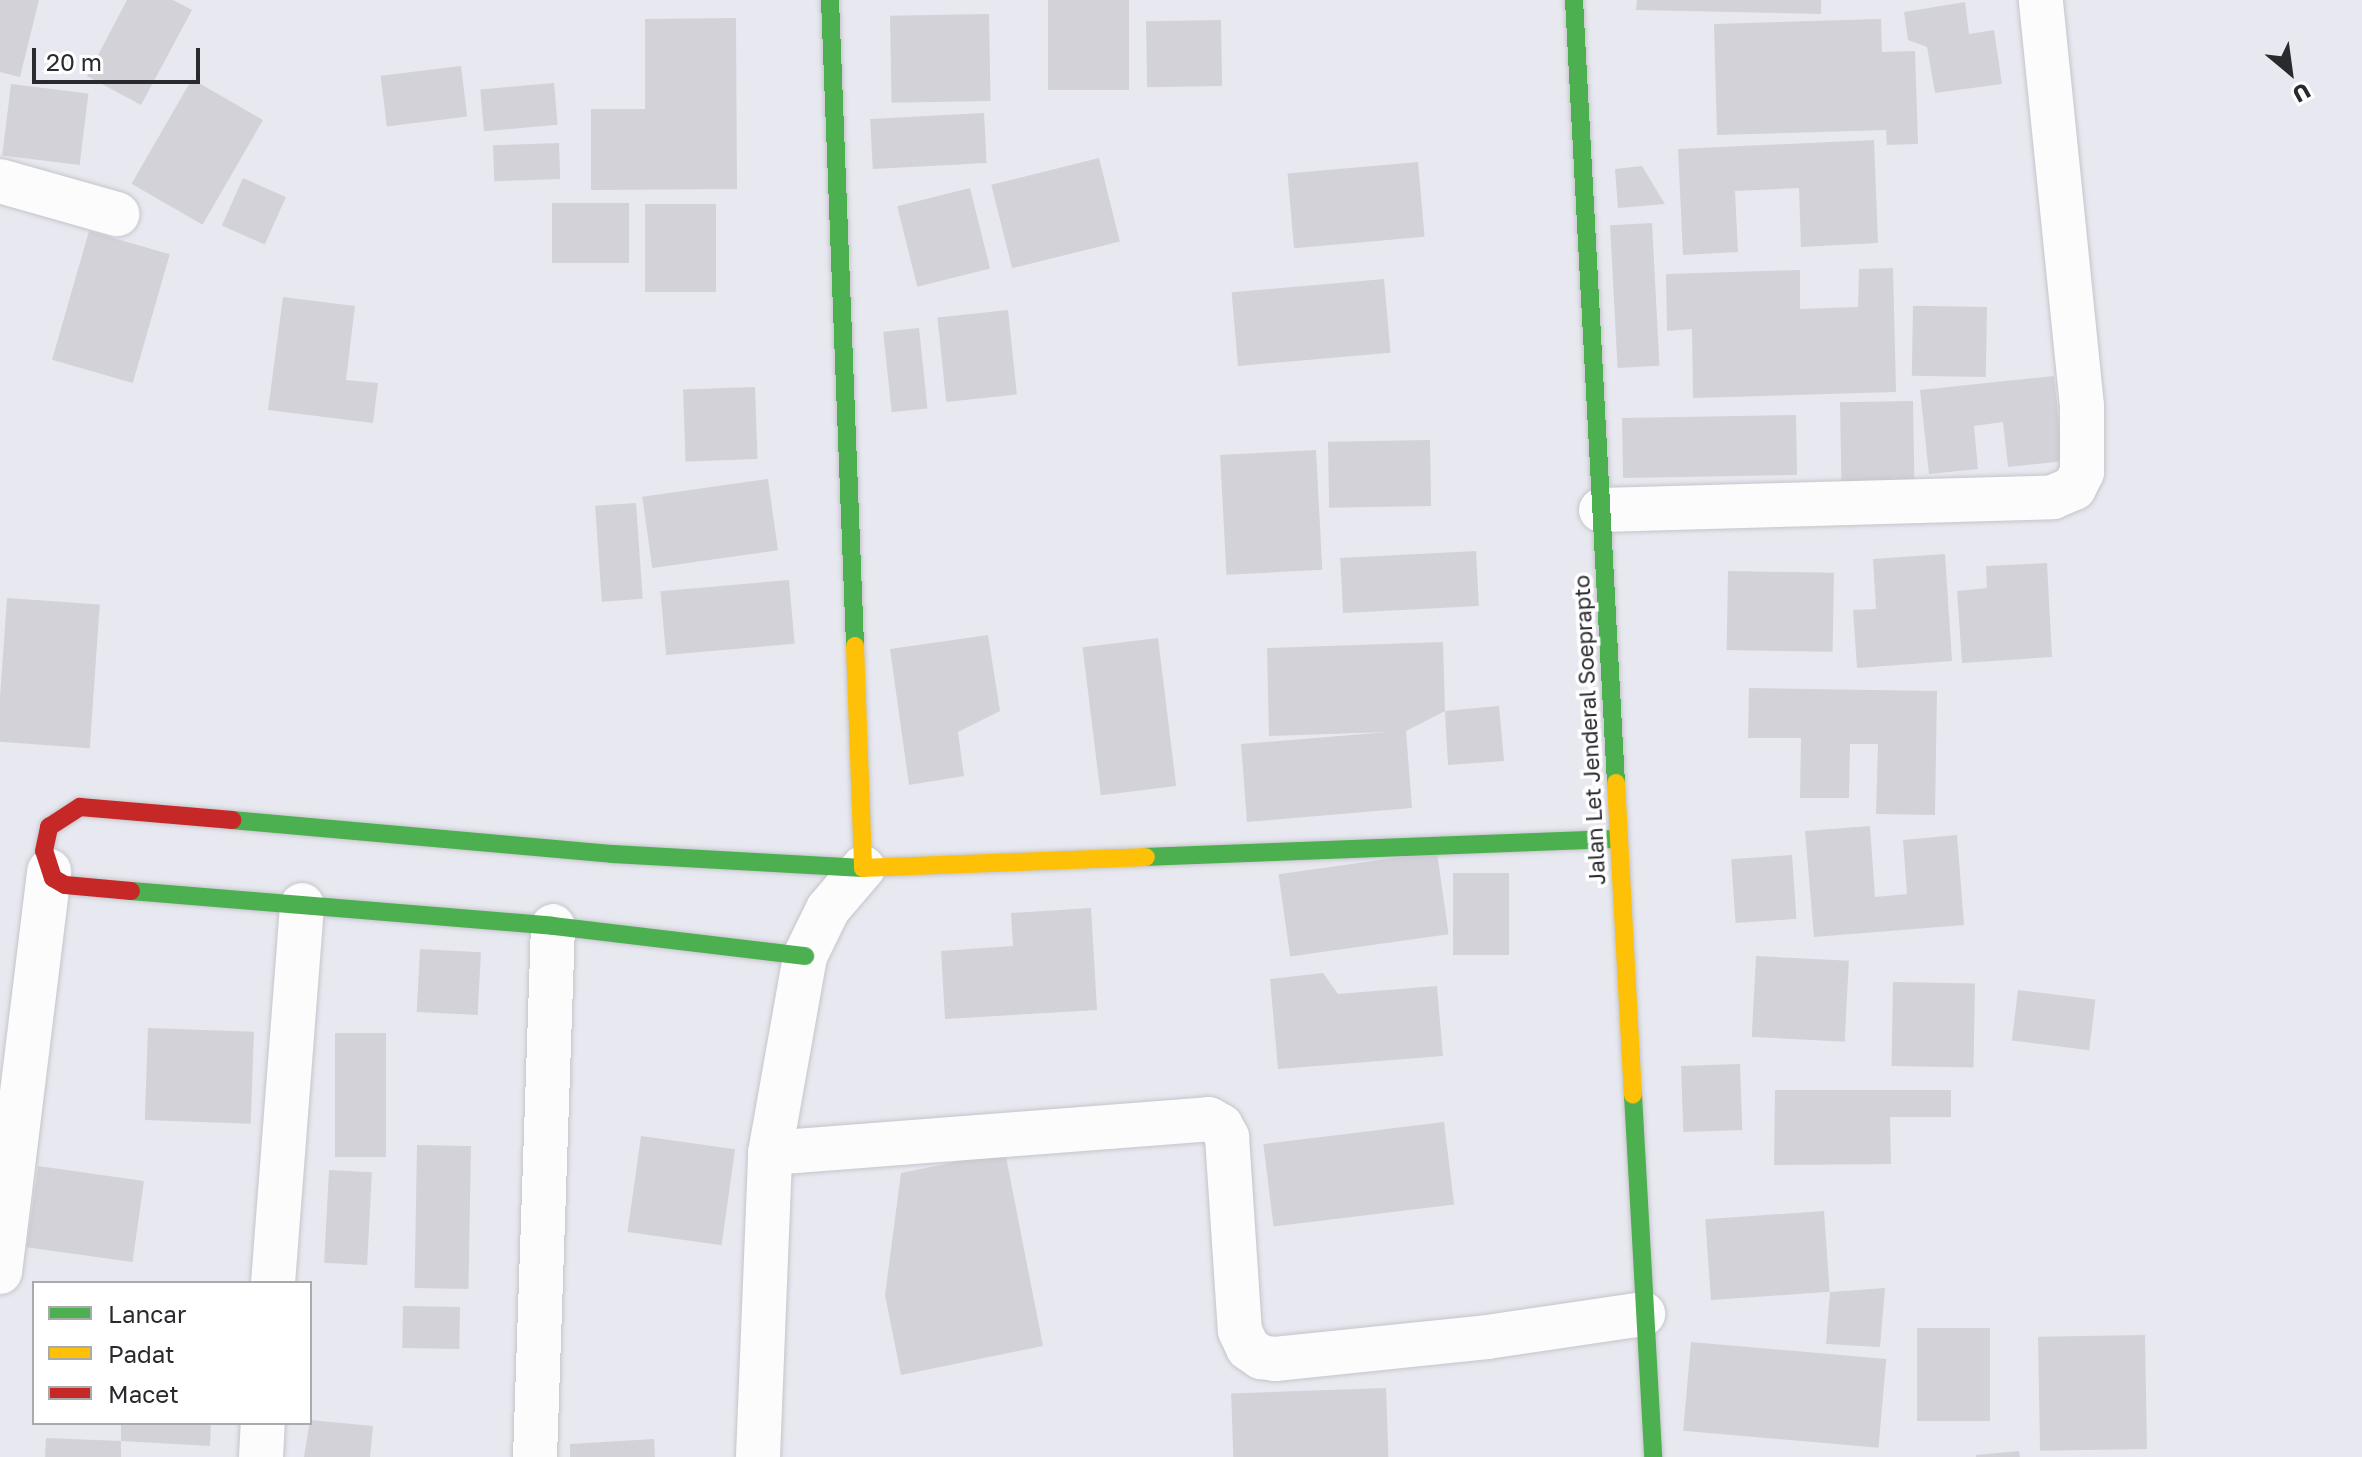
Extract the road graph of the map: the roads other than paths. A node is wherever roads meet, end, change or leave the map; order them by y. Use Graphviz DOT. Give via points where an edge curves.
graph roads {
  1 [pos="830,0"];
  2 [pos="1574,0"];
  3 [pos="2041,0"];
  4 [pos="0,181"];
  5 [pos="117,214"];
  6 [pos="1601,510"];
  7 [pos="1618,839"];
  8 [pos="863,868"];
  9 [pos="49,871"];
  10 [pos="302,905"];
  11 [pos="553,926"];
  12 [pos="805,956"];
  13 [pos="770,1153"];
  14 [pos="0,1272"];
  15 [pos="273,1281"];
  16 [pos="1643,1314"];
  17 [pos="263,1425"];
  18 [pos="261,1457"];
  19 [pos="535,1457"];
  20 [pos="758,1457"];
  21 [pos="1653,1457"];
  1 -- 8 [label="street"];
  2 -- 6 [label="street, Jalan Let Jenderal Soeprapto"];
  3 -- 6 [label="street" via="2082,406 2082,472 2074,488 2053,497"];
  4 -- 5 [label="street"];
  6 -- 7 [label="street, Jalan Let Jenderal Soeprapto"];
  7 -- 8 [label="street"];
  7 -- 16 [label="street, Jalan Let Jenderal Soeprapto"];
  8 -- 9 [label="street" via="613,854 80,807 49,827 44,851"];
  8 -- 12 [label="street" via="828,909"];
  9 -- 10 [label="street" via="65,885"];
  9 -- 14 [label="street"];
  10 -- 11 [label="street"];
  10 -- 15 [label="street"];
  11 -- 12 [label="street"];
  11 -- 19 [label="street"];
  12 -- 13 [label="street"];
  13 -- 16 [label="street" via="1209,1119 1227,1137 1240,1331 1248,1348 1261,1357 1487,1337"];
  13 -- 20 [label="street"];
  16 -- 21 [label="street, Jalan Let Jenderal Soeprapto"];
  17 -- 18 [label="street"];
}
